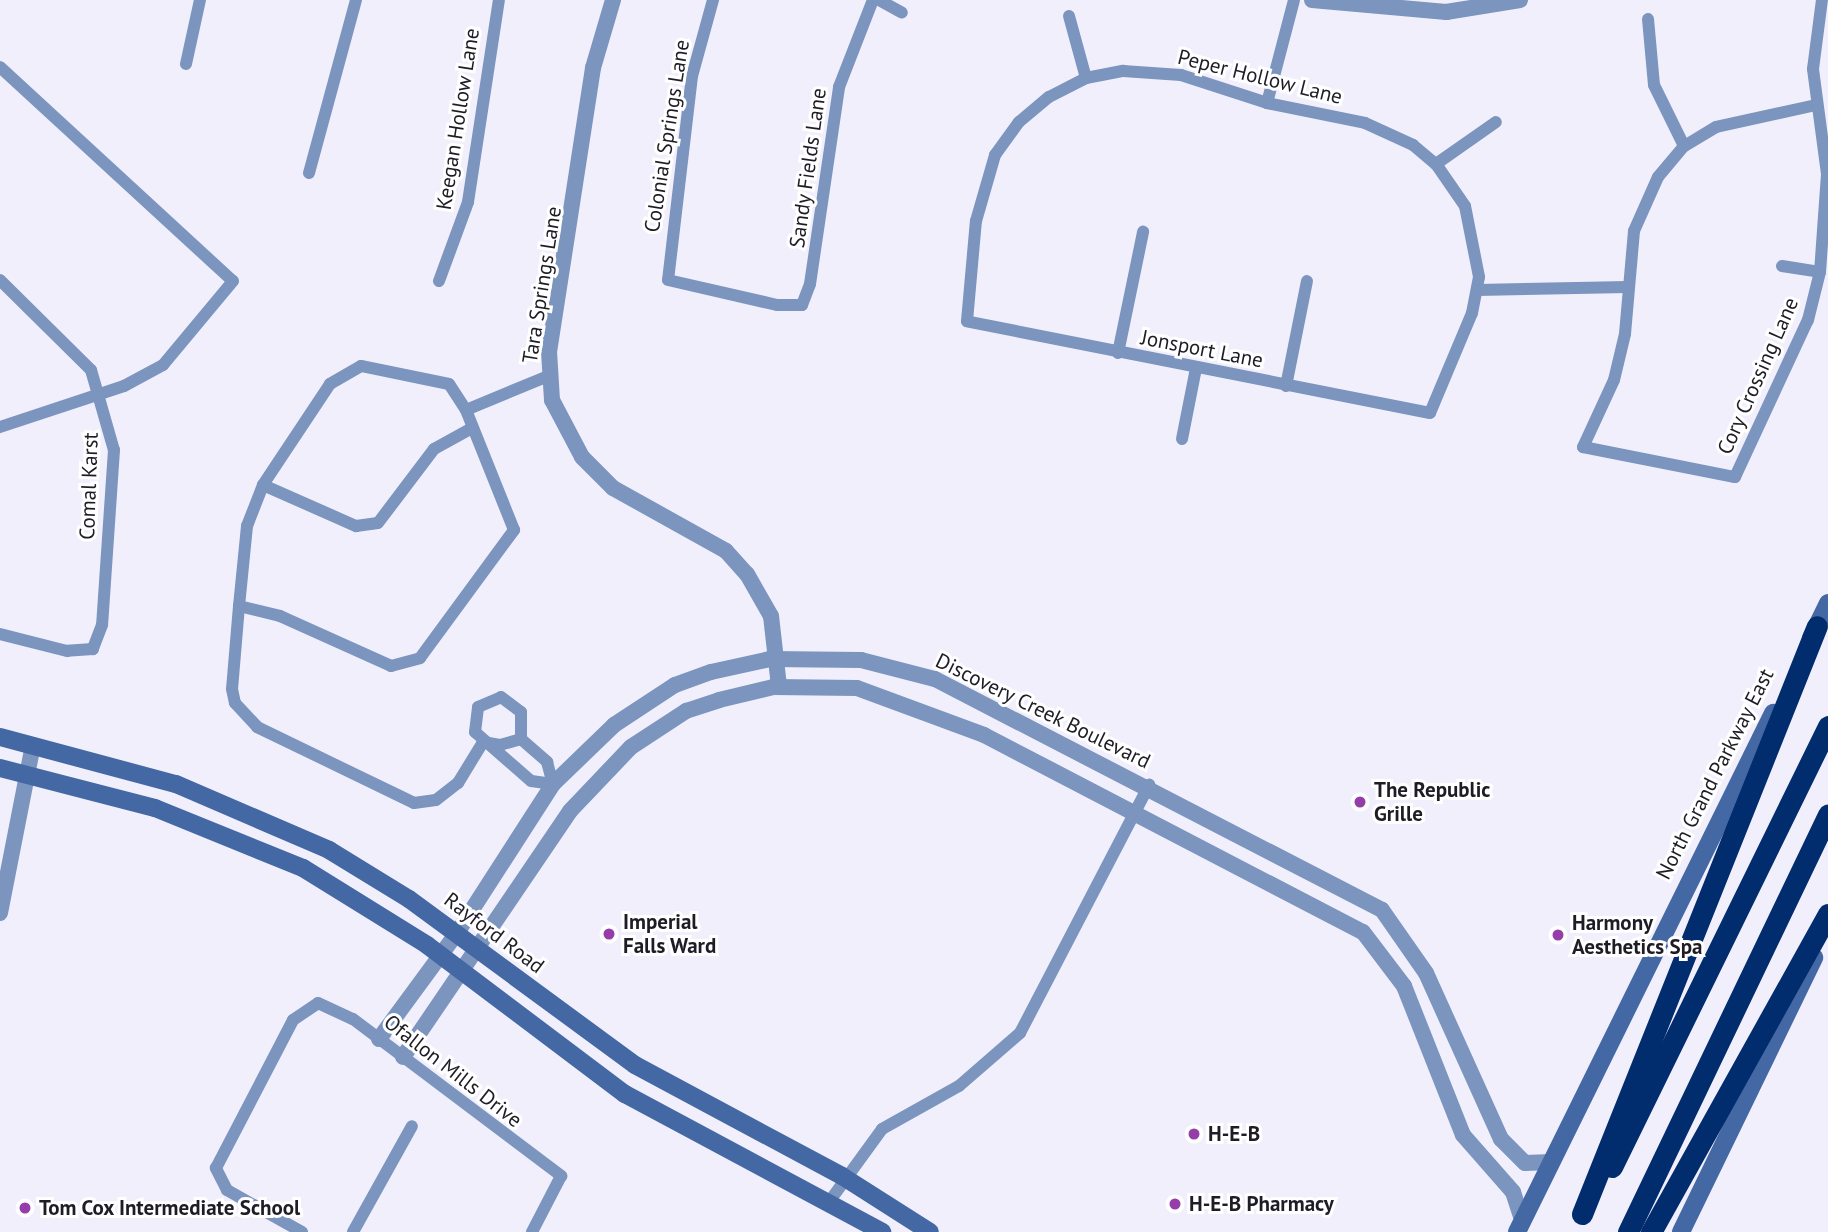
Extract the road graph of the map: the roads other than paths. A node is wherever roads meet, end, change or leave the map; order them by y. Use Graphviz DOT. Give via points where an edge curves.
graph roads {
  1 [pos="200,0"];
  2 [pos="356,0"];
  3 [pos="499,0"];
  4 [pos="613,0"];
  5 [pos="713,0"];
  6 [pos="873,0"];
  7 [pos="879,0"];
  8 [pos="1294,0"];
  9 [pos="1311,0"];
  10 [pos="1520,0"];
  11 [pos="1822,0"];
  12 [pos="902,13"];
  13 [pos="1069,16"];
  14 [pos="1648,19"];
  15 [pos="186,64"];
  16 [pos="0,67"];
  17 [pos="1086,78"];
  18 [pos="1267,103"];
  19 [pos="1816,105"];
  20 [pos="1496,122"];
  21 [pos="1684,146"];
  22 [pos="1436,164"];
  23 [pos="309,173"];
  24 [pos="1828,174"];
  25 [pos="1143,232"];
  26 [pos="1782,266"];
  27 [pos="1820,272"];
  28 [pos="0,280"];
  29 [pos="439,281"];
  30 [pos="1307,281"];
  31 [pos="1628,287"];
  32 [pos="1476,290"];
  33 [pos="802,305"];
  34 [pos="967,321"];
  35 [pos="1118,352"];
  36 [pos="1196,368"];
  37 [pos="548,376"];
  38 [pos="1286,386"];
  39 [pos="102,393"];
  40 [pos="467,410"];
  41 [pos="1430,413"];
  42 [pos="0,427"];
  43 [pos="472,428"];
  44 [pos="1182,439"];
  45 [pos="263,485"];
  46 [pos="1828,603"];
  47 [pos="239,606"];
  48 [pos="1817,626"];
  49 [pos="0,634"];
  50 [pos="777,659"];
  51 [pos="779,687"];
  52 [pos="998,710"];
  53 [pos="1828,726"];
  54 [pos="984,735"];
  55 [pos="0,737"];
  56 [pos="521,738"];
  57 [pos="483,741"];
  58 [pos="33,745"];
  59 [pos="0,768"];
  60 [pos="27,775"];
  61 [pos="553,784"];
  62 [pos="1149,785"];
  63 [pos="579,799"];
  64 [pos="1135,810"];
  65 [pos="1828,814"];
  66 [pos="0,913"];
  67 [pos="1828,914"];
  68 [pos="1828,928"];
  69 [pos="457,933"];
  70 [pos="478,948"];
  71 [pos="439,954"];
  72 [pos="462,971"];
  73 [pos="379,1038"];
  74 [pos="403,1057"];
  75 [pos="412,1126"];
  76 [pos="1551,1162"];
  77 [pos="842,1177"];
  78 [pos="829,1202"];
  79 [pos="1578,1223"];
  80 [pos="1519,1226"];
  81 [pos="302,1232"];
  82 [pos="353,1232"];
  83 [pos="532,1232"];
  84 [pos="882,1232"];
  85 [pos="930,1232"];
  86 [pos="1628,1232"];
  87 [pos="1651,1232"];
  88 [pos="1681,1232"];
  1 -- 15 [label="street"];
  2 -- 23 [label="street"];
  3 -- 29 [label="street, Keegan Hollow Lane" via="468,202"];
  4 -- 37 [label="street, Tara Springs Lane" via="593,68"];
  5 -- 33 [label="street, Colonial Springs Lane" via="692,76 668,280"];
  6 -- 33 [label="street, Sandy Fields Lane" via="839,87 822,214"];
  7 -- 12 [label="street"];
  8 -- 18 [label="street"];
  9 -- 10 [label="street" via="1446,12"];
  11 -- 19 [label="street, Cory Crossing Lane" via="1815,22"];
  13 -- 17 [label="street"];
  14 -- 21 [label="street" via="1654,85"];
  16 -- 39 [label="street" via="233,281 163,365"];
  17 -- 18 [label="street, Peper Hollow Lane" via="1155,71"];
  17 -- 34 [label="street, Peper Hollow Lane" via="1018,122 995,155 976,220"];
  18 -- 22 [label="street, Peper Hollow Lane" via="1388,131"];
  19 -- 21 [label="street" via="1754,114"];
  19 -- 24 [label="street, Cory Crossing Lane"];
  20 -- 22 [label="street"];
  21 -- 31 [label="street" via="1643,205"];
  22 -- 32 [label="street, Peper Hollow Lane" via="1473,230"];
  24 -- 27 [label="street, Cory Crossing Lane"];
  25 -- 35 [label="street"];
  26 -- 27 [label="street"];
  27 -- 31 [label="street, Cory Crossing Lane" via="1808,320 1735,477 1583,447 1614,380"];
  28 -- 39 [label="street, Comal Karst" via="77,350"];
  30 -- 38 [label="street"];
  31 -- 32 [label="street"];
  32 -- 41 [label="street, Peper Hollow Lane"];
  34 -- 35 [label="street, Jonsport Lane"];
  35 -- 36 [label="street, Jonsport Lane"];
  36 -- 38 [label="street, Jonsport Lane"];
  36 -- 44 [label="street"];
  37 -- 40 [label="street"];
  37 -- 50 [label="street, Tara Springs Lane" via="557,420 613,488 726,551 747,574 771,616"];
  38 -- 41 [label="street, Jonsport Lane"];
  39 -- 42 [label="street"];
  39 -- 49 [label="street, Comal Karst" via="114,450 102,625 93,649 67,651"];
  40 -- 43 [label="street"];
  40 -- 45 [label="street" via="440,379 350,367 330,384"];
  43 -- 45 [label="street" via="434,449 378,523 356,526"];
  43 -- 47 [label="street" via="514,530 420,658 391,666 280,616"];
  45 -- 47 [label="street" via="247,526"];
  46 -- 48 [label="main road, North Grand Parkway East"];
  47 -- 57 [label="street" via="233,696 238,712 257,727 414,803 436,800 458,783"];
  48 -- 76 [label="main road, North Grand Parkway East"];
  48 -- 79 [label="highway"];
  50 -- 51 [label="street, Tara Springs Lane"];
  50 -- 52 [label="street, Discovery Creek Boulevard" via="890,666"];
  50 -- 61 [label="street, Discovery Creek Boulevard" via="675,685 614,725"];
  51 -- 54 [label="street" via="883,693"];
  51 -- 63 [label="street" via="686,711 631,747"];
  52 -- 54 [label="street"];
  52 -- 62 [label="street, Discovery Creek Boulevard"];
  53 -- 79 [label="highway" via="1627,1142"];
  54 -- 64 [label="street"];
  55 -- 58 [label="main road, Rayford Road"];
  56 -- 57 [label="street" via="500,745"];
  56 -- 57 [label="street" via="521,712 501,697 478,707 473,720"];
  56 -- 61 [label="street" via="547,762"];
  57 -- 61 [label="street" via="531,781"];
  58 -- 60 [label="street"];
  58 -- 69 [label="main road, Rayford Road" via="176,784 272,821 362,869"];
  59 -- 60 [label="main road"];
  60 -- 66 [label="street"];
  60 -- 71 [label="main road" via="155,808 276,855"];
  61 -- 63 [label="street"];
  61 -- 69 [label="street, Discovery Creek Boulevard"];
  62 -- 64 [label="street"];
  62 -- 76 [label="street, Discovery Creek Boulevard" via="1382,910 1426,973 1501,1139 1525,1163"];
  63 -- 70 [label="street"];
  64 -- 77 [label="street" via="1020,1033 959,1086 882,1129"];
  64 -- 80 [label="street" via="1363,932 1404,986 1463,1136 1513,1192"];
  65 -- 86 [label="highway"];
  67 -- 87 [label="highway"];
  68 -- 88 [label="main road"];
  69 -- 70 [label="main road, Rayford Road"];
  69 -- 71 [label="street, Discovery Creek Boulevard"];
  70 -- 72 [label="street"];
  70 -- 77 [label="main road, Rayford Road" via="635,1065"];
  71 -- 72 [label="main road"];
  71 -- 73 [label="street, Discovery Creek Boulevard"];
  72 -- 74 [label="street"];
  72 -- 78 [label="main road" via="625,1094"];
  73 -- 74 [label="street, Ofallon Mills Drive"];
  73 -- 81 [label="street, Ofallon Mills Drive" via="331,1004 318,1003 293,1020 219,1155 219,1180"];
  74 -- 83 [label="street, Ofallon Mills Drive" via="561,1176"];
  75 -- 82 [label="street"];
  76 -- 80 [label="main road, North Grand Parkway East"];
  77 -- 78 [label="street"];
  77 -- 85 [label="main road, Rayford Road"];
  78 -- 84 [label="main road"];
}
